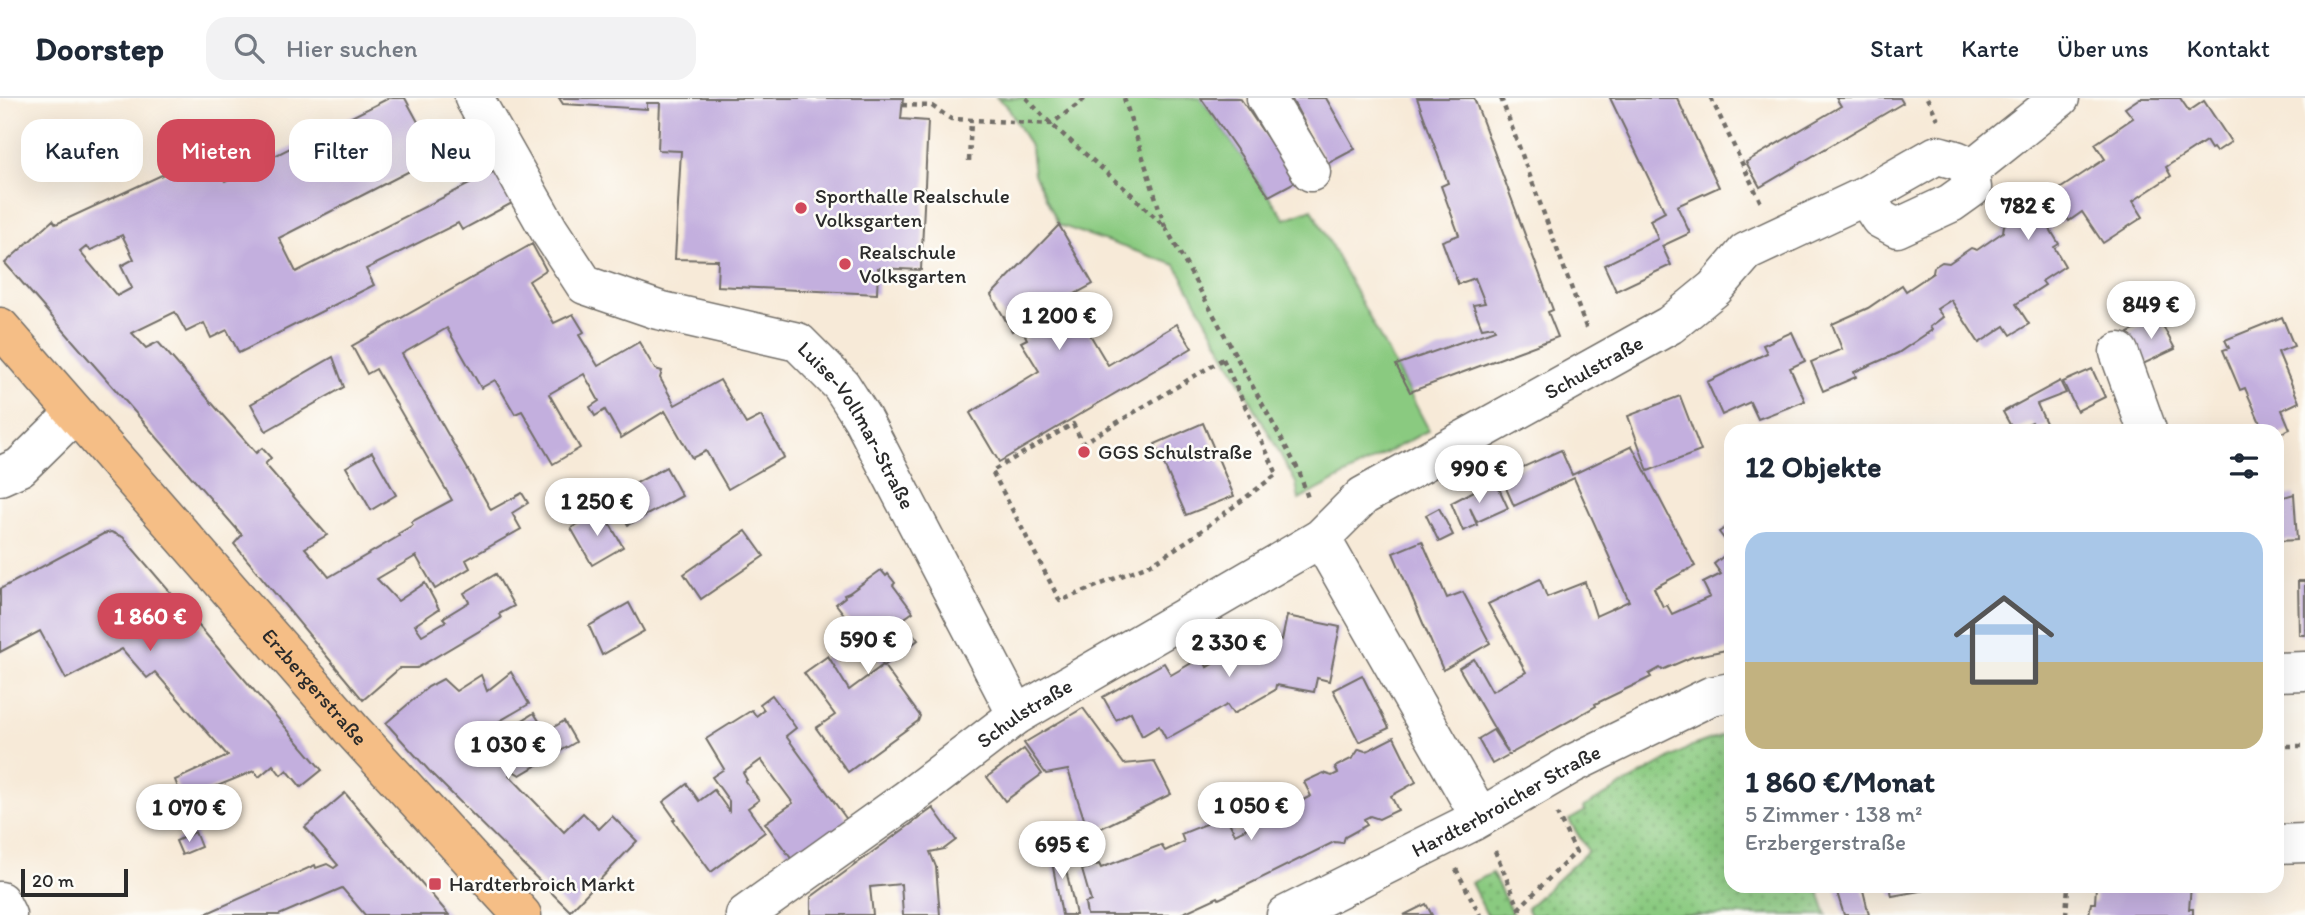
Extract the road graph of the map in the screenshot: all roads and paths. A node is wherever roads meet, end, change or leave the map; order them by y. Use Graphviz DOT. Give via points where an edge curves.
graph roads {
  1 [pos="474,98"];
  2 [pos="1026,98"];
  3 [pos="1086,98"];
  4 [pos="1124,98"];
  5 [pos="1266,98"];
  6 [pos="1501,98"];
  7 [pos="1711,98"];
  8 [pos="2060,98"];
  9 [pos="902,105"];
  10 [pos="971,121"];
  11 [pos="1051,124"];
  12 [pos="969,161"];
  13 [pos="1311,172"];
  14 [pos="1166,228"];
  15 [pos="1777,238"];
  16 [pos="0,327"];
  17 [pos="2119,352"];
  18 [pos="1599,365"];
  19 [pos="74,415"];
  20 [pos="2145,424"];
  21 [pos="992,471"];
  22 [pos="0,476"];
  23 [pos="1321,538"];
  24 [pos="2305,671"];
  25 [pos="2284,672"];
  26 [pos="1724,693"];
  27 [pos="1017,715"];
  28 [pos="2284,746"];
  29 [pos="2305,746"];
  30 [pos="1542,781"];
  31 [pos="1480,817"];
  32 [pos="1440,838"];
  33 [pos="2305,843"];
  34 [pos="2284,844"];
  35 [pos="2068,893"];
  36 [pos="0,901"];
  37 [pos="1518,909"];
  38 [pos="7,915"];
  39 [pos="522,915"];
  40 [pos="745,915"];
  41 [pos="1286,915"];
  42 [pos="1480,915"];
  43 [pos="1522,915"];
  44 [pos="2066,915"];
  1 -- 27 [label="street, Luise-Vollmar-Straße" via="585,285 658,310 798,342 841,386"];
  2 -- 11 [label="path"];
  3 -- 11 [label="path"];
  4 -- 14 [label="path"];
  5 -- 13 [label="street"];
  6 -- 18 [label="path"];
  7 -- 15 [label="path"];
  8 -- 15 [label="street, Schulstraße" via="1970,170 1961,161 1937,155 1866,196"];
  9 -- 10 [label="path" via="932,106 951,119"];
  10 -- 11 [label="path"];
  10 -- 12 [label="path"];
  11 -- 14 [label="path"];
  14 -- 23 [label="path" via="1299,471"];
  15 -- 18 [label="street, Schulstraße" via="1746,252 1715,288 1670,325"];
  16 -- 19 [label="main road, Erzbergerstraße"];
  17 -- 20 [label="street"];
  18 -- 23 [label="street, Schulstraße" via="1363,496"];
  19 -- 22 [label="street" via="20,467"];
  19 -- 39 [label="main road, Erzbergerstraße"];
  21 -- 21 [label="path" via="1073,424 1083,443 1223,359 1277,474 1153,563 1060,601"];
  23 -- 27 [label="street, Schulstraße"];
  23 -- 31 [label="street"];
  24 -- 25 [label="street"];
  26 -- 30 [label="street, Hardterbroicher Straße"];
  27 -- 40 [label="street, Schulstraße"];
  28 -- 29 [label="path"];
  30 -- 31 [label="street, Hardterbroicher Straße"];
  30 -- 37 [label="path" via="1576,852"];
  31 -- 32 [label="street, Hardterbroicher Straße"];
  31 -- 37 [label="path"];
  32 -- 41 [label="street, Hardterbroicher Straße"];
  32 -- 42 [label="path"];
  33 -- 34 [label="street"];
  35 -- 44 [label="path"];
  36 -- 38 [label="street"];
  37 -- 43 [label="path"];
}
